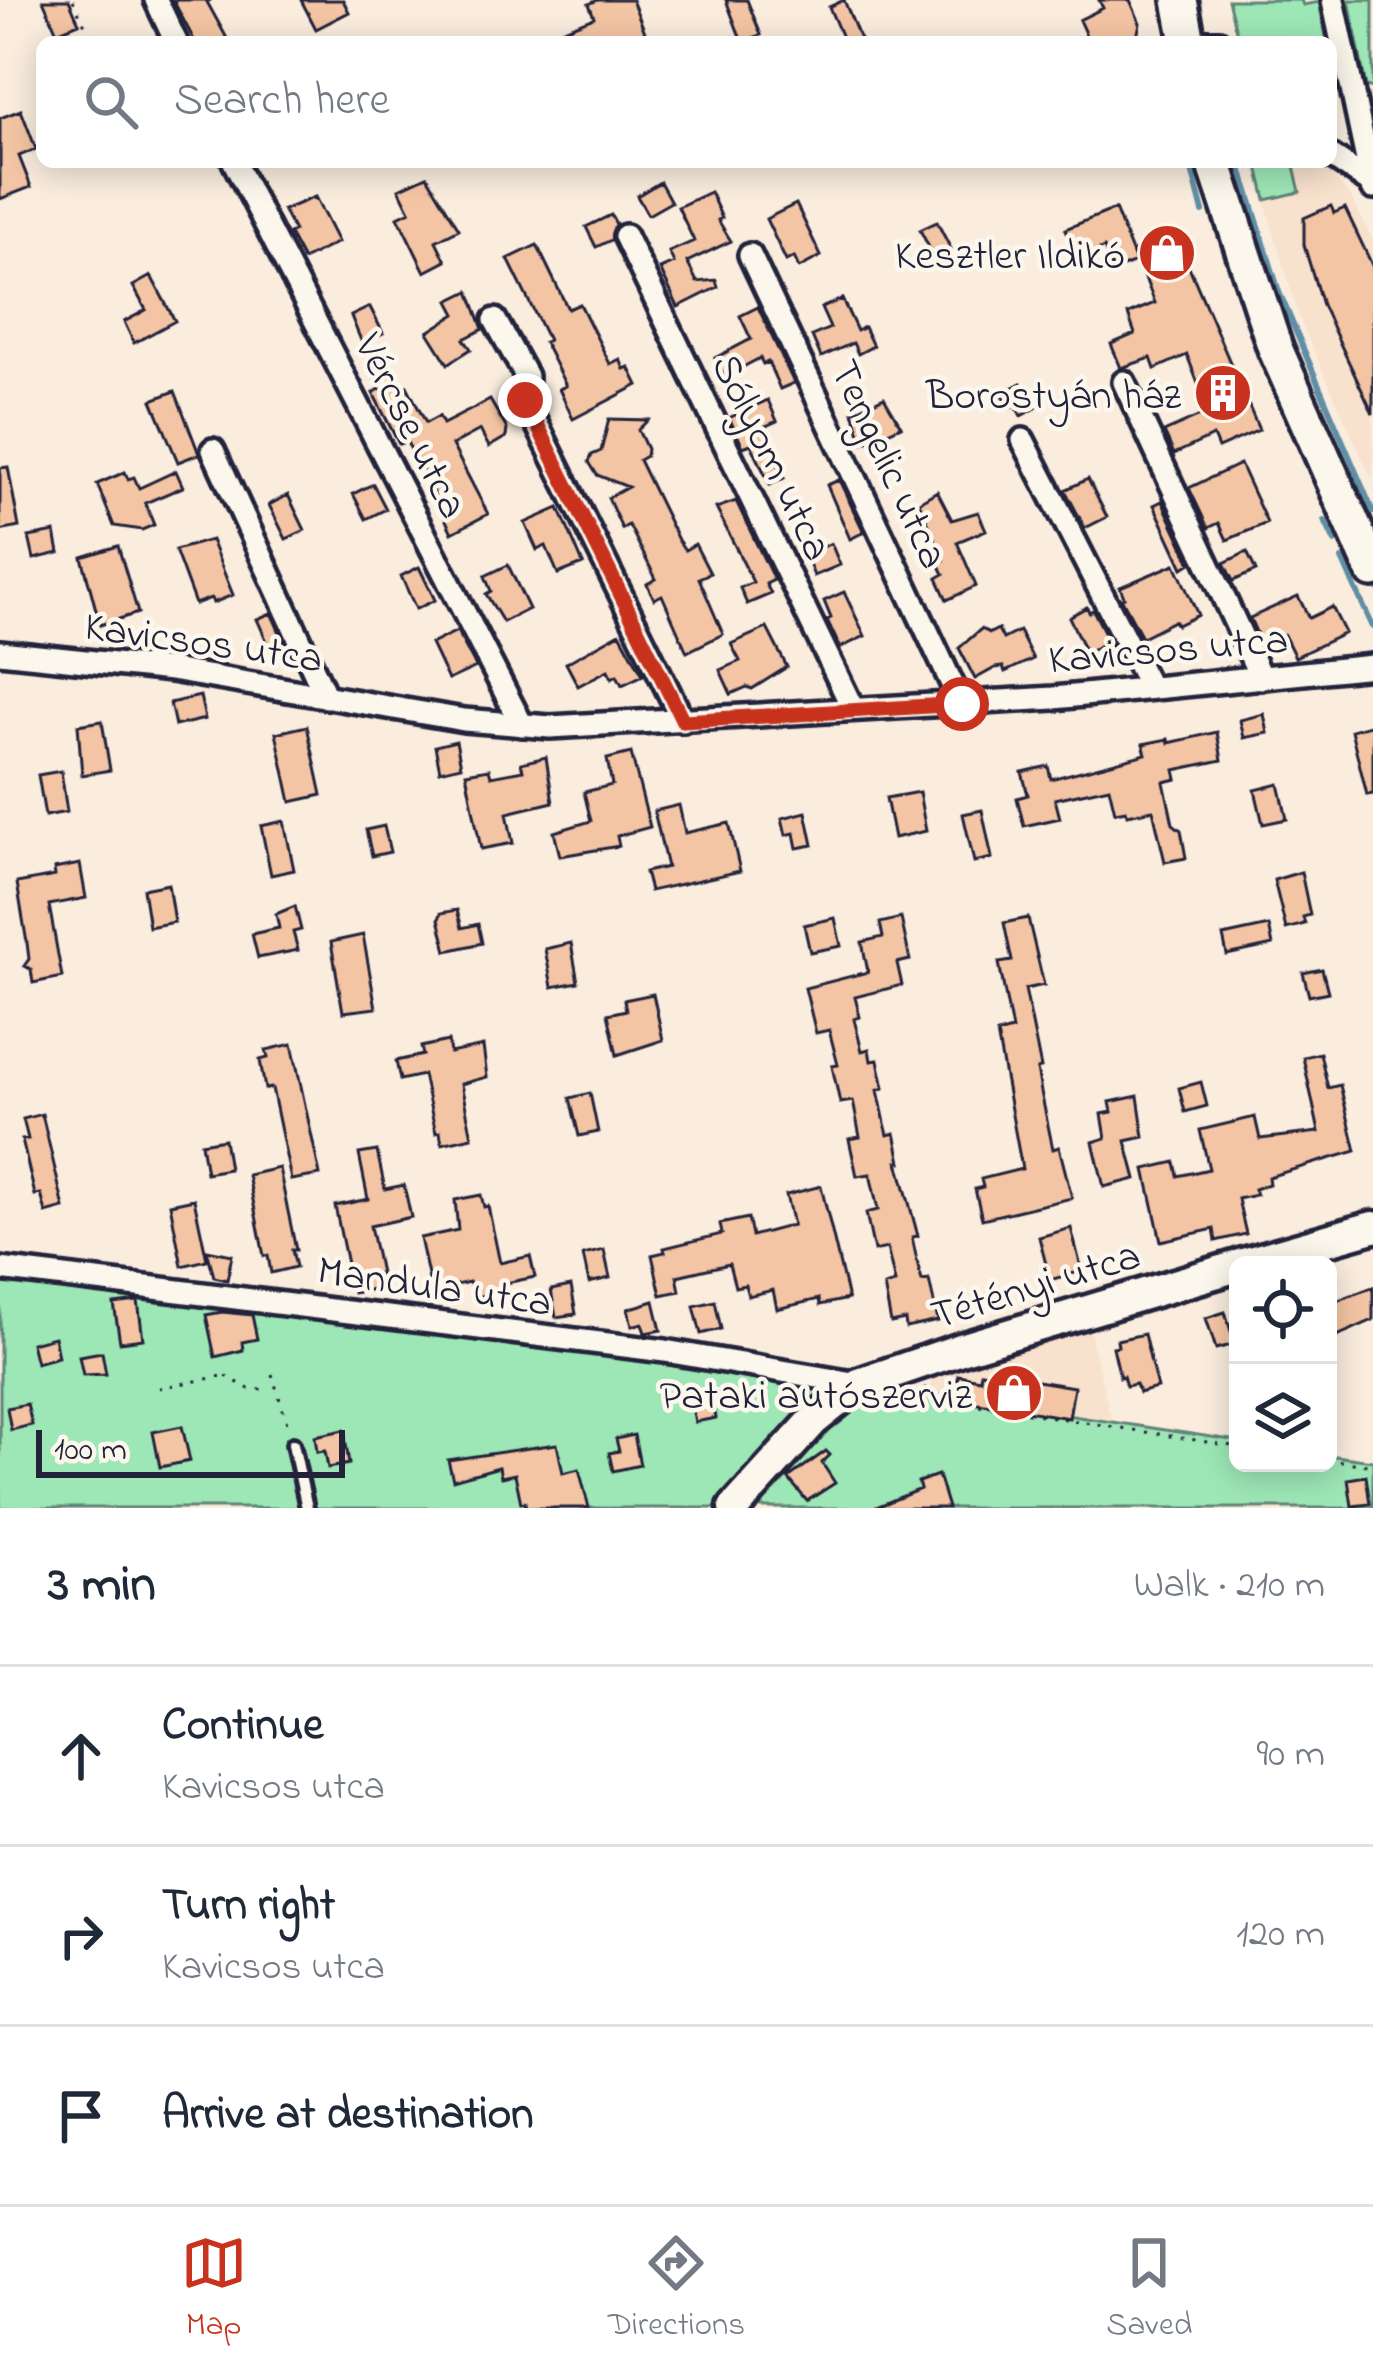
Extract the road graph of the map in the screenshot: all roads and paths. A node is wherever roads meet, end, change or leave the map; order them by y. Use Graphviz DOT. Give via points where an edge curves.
graph roads {
  1 [pos="73,0"];
  2 [pos="156,0"];
  3 [pos="1180,0"];
  4 [pos="1333,0"];
  5 [pos="90,36"];
  6 [pos="173,36"];
  7 [pos="1187,36"];
  8 [pos="1337,160"];
  9 [pos="238,168"];
  10 [pos="1216,168"];
  11 [pos="1372,185"];
  12 [pos="625,236"];
  13 [pos="750,255"];
  14 [pos="495,320"];
  15 [pos="1124,382"];
  16 [pos="1023,440"];
  17 [pos="213,450"];
  18 [pos="1373,570"];
  19 [pos="0,652"];
  20 [pos="1373,666"];
  21 [pos="1261,678"];
  22 [pos="1149,686"];
  23 [pos="326,697"];
  24 [pos="962,704"];
  25 [pos="853,709"];
  26 [pos="683,721"];
  27 [pos="522,724"];
  28 [pos="1373,1227"];
  29 [pos="1271,1256"];
  30 [pos="1229,1268"];
  31 [pos="0,1270"];
  32 [pos="911,1364"];
  33 [pos="272,1374"];
  34 [pos="859,1384"];
  35 [pos="268,1386"];
  36 [pos="160,1388"];
  37 [pos="293,1444"];
  38 [pos="1229,1446"];
  39 [pos="1337,1461"];
  40 [pos="1373,1466"];
  41 [pos="307,1508"];
  42 [pos="734,1508"];
  1 -- 5 [label="path"];
  2 -- 6 [label="street"];
  3 -- 7 [label="main road"];
  4 -- 11 [label="street"];
  8 -- 11 [label="street"];
  9 -- 27 [label="street, Vércse utca"];
  10 -- 18 [label="main road" via="1275,348"];
  12 -- 25 [label="street, Sólyom utca"];
  13 -- 24 [label="street, Tengelic utca"];
  14 -- 26 [label="street" via="526,376 525,400"];
  15 -- 21 [label="street"];
  16 -- 22 [label="street"];
  17 -- 23 [label="street"];
  19 -- 23 [label="street, Kavicsos utca"];
  20 -- 21 [label="street, Kavicsos utca"];
  21 -- 22 [label="street, Kavicsos utca"];
  22 -- 24 [label="street, Kavicsos utca"];
  23 -- 27 [label="street, Kavicsos utca"];
  24 -- 25 [label="street, Kavicsos utca"];
  25 -- 26 [label="street, Kavicsos utca"];
  26 -- 27 [label="street, Kavicsos utca"];
  28 -- 29 [label="street, Tétényi utca"];
  30 -- 32 [label="street, Tétényi utca"];
  31 -- 34 [label="street, Mandula utca" via="665,1351"];
  32 -- 34 [label="street, Tétényi utca"];
  32 -- 38 [label="path" via="936,1398"];
  33 -- 37 [label="path"];
  34 -- 42 [label="street, Tétényi utca" via="814,1420"];
  35 -- 36 [label="path" via="249,1389 226,1375"];
  37 -- 41 [label="lane"];
  39 -- 40 [label="path"];
}
